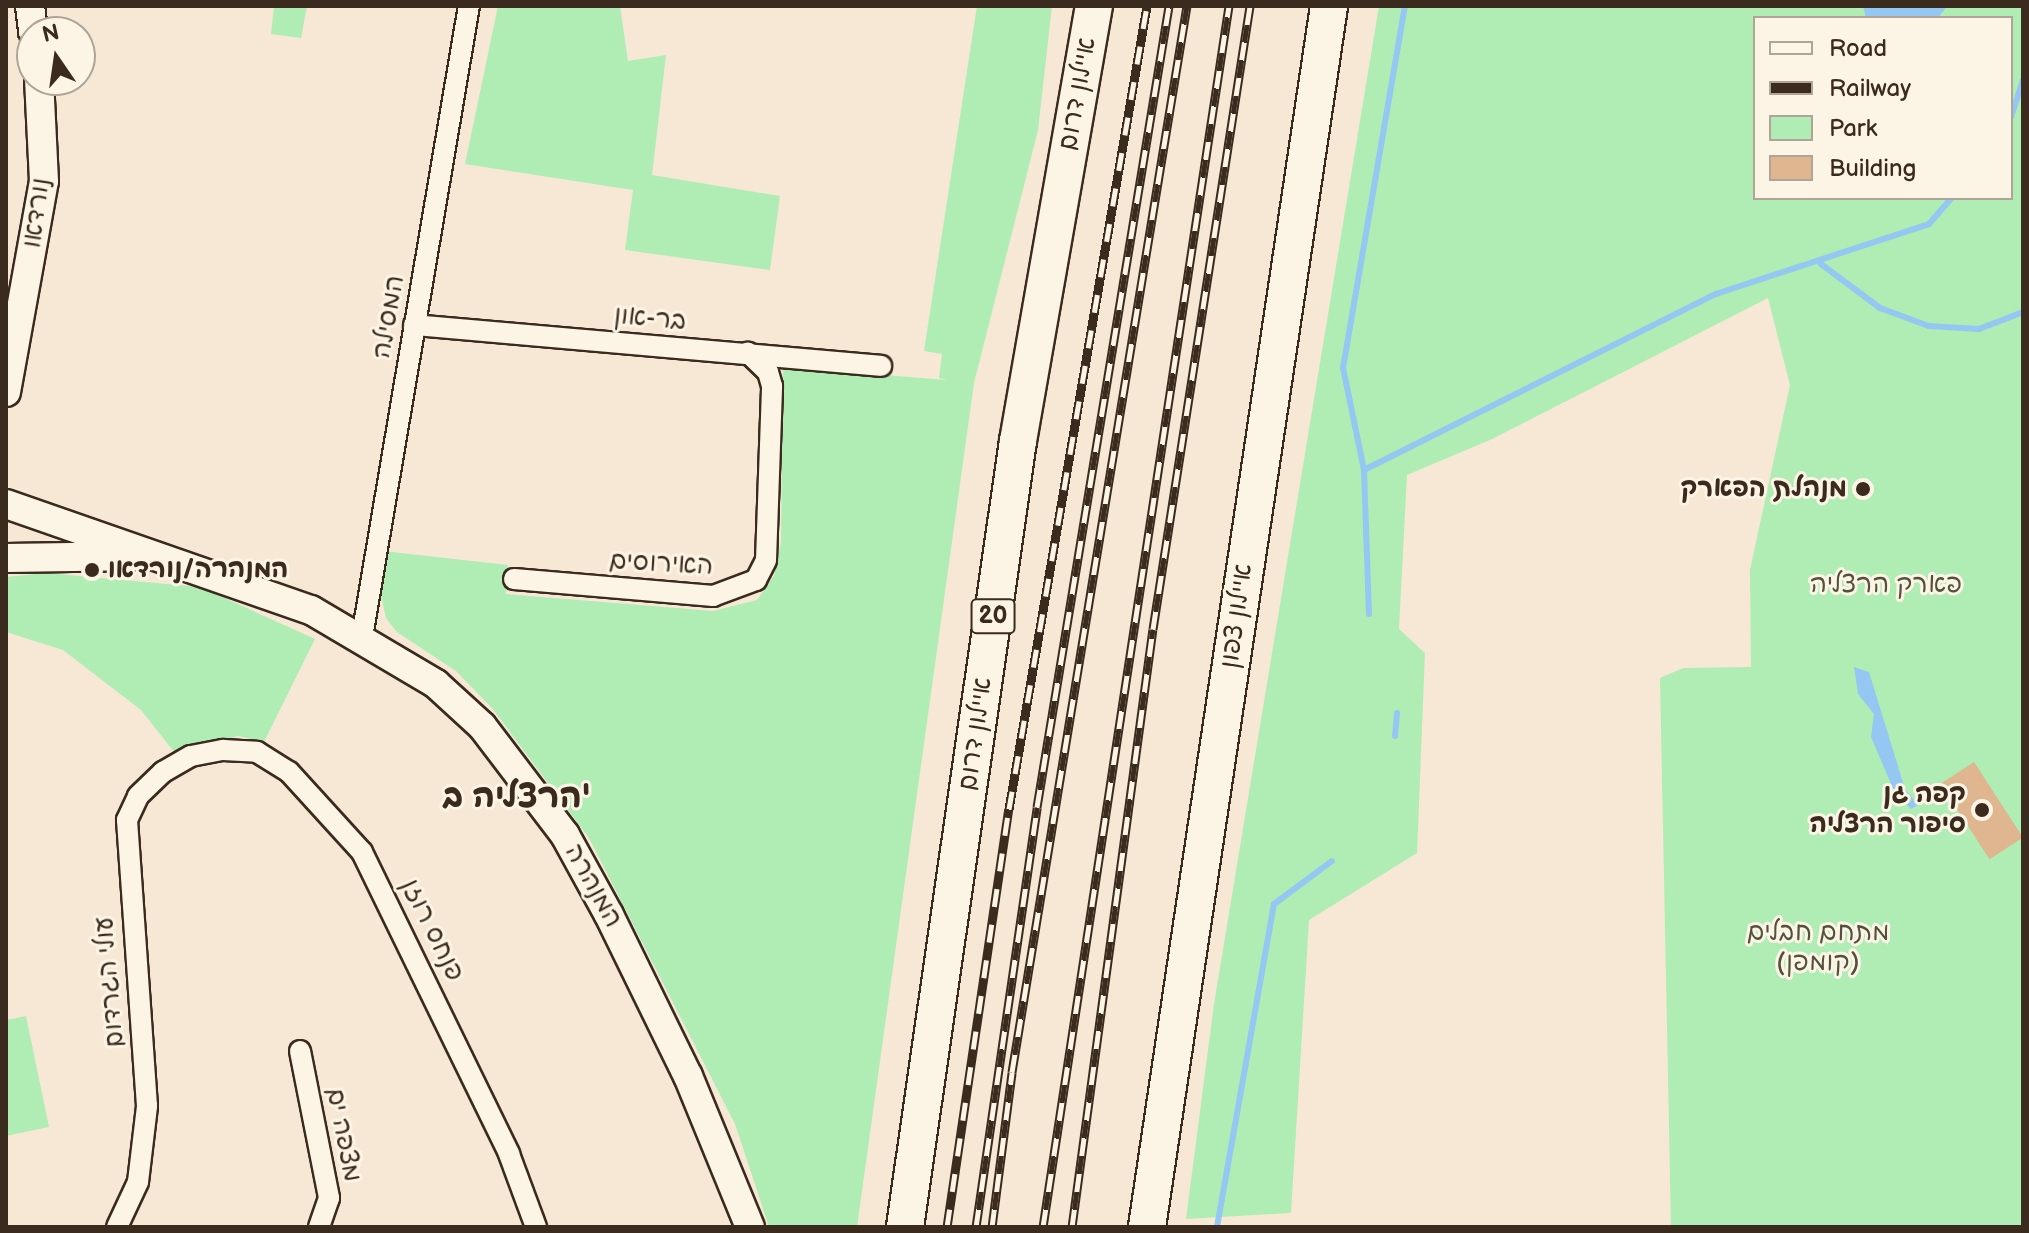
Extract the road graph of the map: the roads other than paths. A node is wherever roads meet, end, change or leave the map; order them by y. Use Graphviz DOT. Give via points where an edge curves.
graph roads {
  1 [pos="469,6"];
  2 [pos="1094,6"];
  3 [pos="1329,6"];
  4 [pos="40,96"];
  5 [pos="414,325"];
  6 [pos="748,353"];
  7 [pos="881,366"];
  8 [pos="6,392"];
  9 [pos="6,504"];
  10 [pos="156,556"];
  11 [pos="6,558"];
  12 [pos="514,579"];
  13 [pos="362,637"];
  14 [pos="191,756"];
  15 [pos="300,1051"];
  16 [pos="122,1226"];
  17 [pos="319,1227"];
  18 [pos="536,1227"];
  19 [pos="750,1227"];
  20 [pos="905,1227"];
  21 [pos="1147,1227"];
  1 -- 5 [label="street, המסילה"];
  2 -- 20 [label="highway, איילון דרום / 20" via="1018,441"];
  3 -- 21 [label="highway, איילון צפון"];
  4 -- 8 [label="street, נורדאו" via="44,181"];
  5 -- 6 [label="street, בר-און"];
  5 -- 13 [label="street, המסילה"];
  6 -- 7 [label="street, בר-און"];
  6 -- 12 [label="street, האירוסים" via="768,372 772,386 766,560 756,580 713,596"];
  9 -- 10 [label="street, המנהרה"];
  10 -- 11 [label="street, המנהרה"];
  10 -- 13 [label="street, המנהרה" via="232,577"];
  13 -- 19 [label="street, המנהרה" via="436,684 482,726 565,835 682,1063"];
  14 -- 16 [label="street, עולי הגרדום" via="138,796 127,820 147,1106 138,1182"];
  14 -- 18 [label="street, פנחס רוזן" via="257,752 300,781 362,852 502,1140"];
  15 -- 17 [label="street, מצפה ים" via="329,1198"];
}
